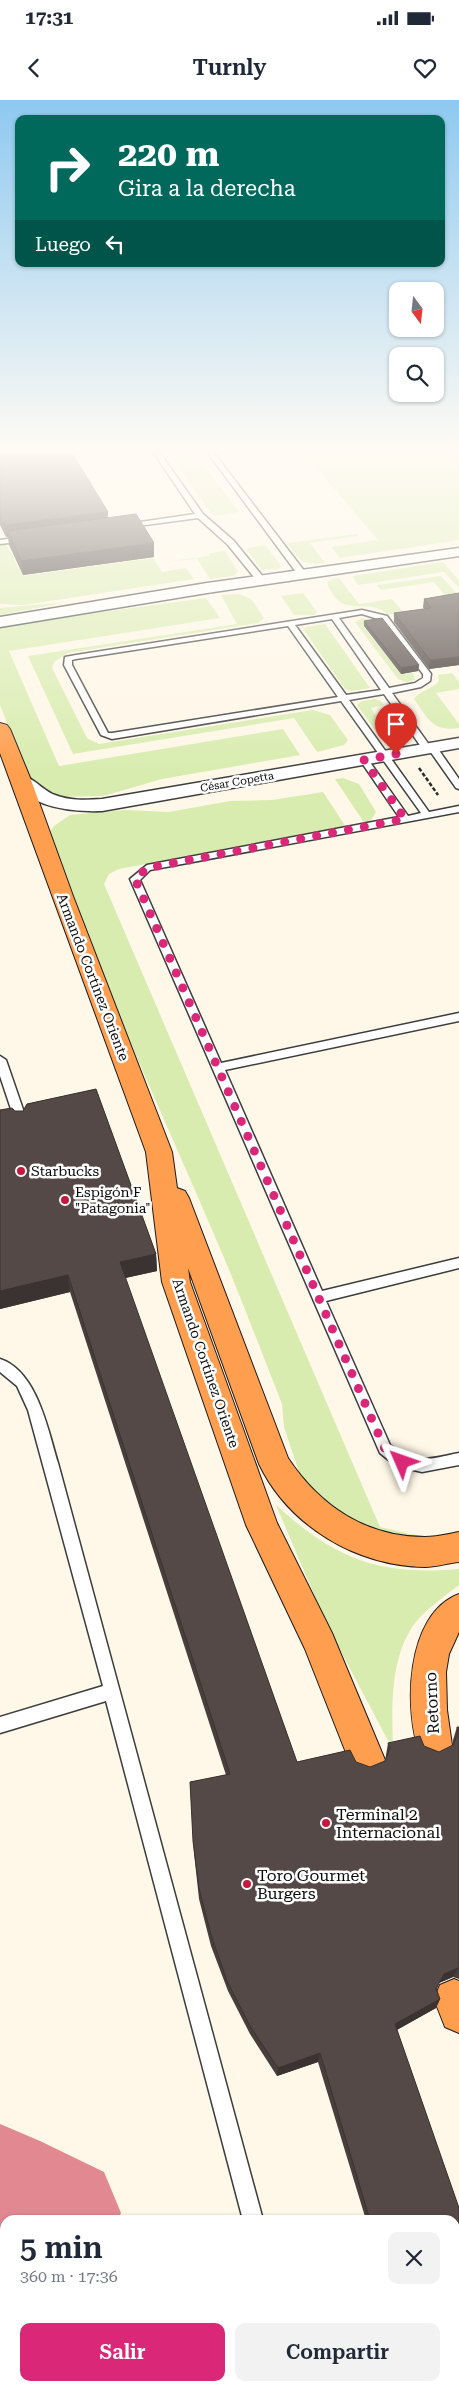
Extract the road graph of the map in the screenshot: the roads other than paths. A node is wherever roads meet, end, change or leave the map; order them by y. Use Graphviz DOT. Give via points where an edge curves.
graph roads {
  1 [pos="245,560"];
  2 [pos="291,560"];
  3 [pos="403,560"];
  4 [pos="302,574"];
  5 [pos="261,580"];
  6 [pos="334,616"];
  7 [pos="0,622"];
  8 [pos="290,623"];
  9 [pos="388,691"];
  10 [pos="344,698"];
  11 [pos="0,729"];
  12 [pos="457,746"];
  13 [pos="430,748"];
  14 [pos="386,756"];
  15 [pos="364,760"];
  16 [pos="12,768"];
  17 [pos="459,786"];
  18 [pos="459,809"];
  19 [pos="427,815"];
  20 [pos="405,819"];
  21 [pos="459,1017"];
  22 [pos="0,1060"];
  23 [pos="218,1068"];
  24 [pos="22,1124"];
  25 [pos="159,1152"];
  26 [pos="459,1263"];
  27 [pos="320,1297"];
  28 [pos="0,1364"];
  29 [pos="459,1459"];
  30 [pos="459,1547"];
  31 [pos="459,1609"];
  32 [pos="113,1691"];
  33 [pos="0,1724"];
  34 [pos="434,1745"];
  35 [pos="368,1760"];
  36 [pos="252,2215"];
  1 -- 5 [label="lane"];
  2 -- 4 [label="lane"];
  3 -- 4 [label="street"];
  4 -- 5 [label="street"];
  5 -- 7 [label="street"];
  6 -- 8 [label="lane"];
  6 -- 9 [label="lane"];
  6 -- 9 [label="lane" via="362,612 384,618 427,674 427,679 418,685"];
  8 -- 10 [label="lane"];
  8 -- 10 [label="lane" via="76,656 68,660 68,665 105,735 112,736"];
  9 -- 10 [label="lane"];
  9 -- 13 [label="lane"];
  10 -- 14 [label="lane"];
  11 -- 16 [label="highway, Armando Cortínez Oriente"];
  12 -- 13 [label="street, César Copetta"];
  13 -- 14 [label="street, César Copetta"];
  13 -- 17 [label="lane"];
  14 -- 15 [label="street, César Copetta"];
  14 -- 19 [label="lane"];
  15 -- 16 [label="street, César Copetta" via="90,806 45,799 31,790"];
  15 -- 20 [label="lane"];
  16 -- 25 [label="highway, Armando Cortínez Oriente"];
  18 -- 19 [label="lane"];
  19 -- 20 [label="lane"];
  20 -- 23 [label="lane" via="147,868 135,879"];
  21 -- 23 [label="lane"];
  22 -- 24 [label="lane"];
  23 -- 27 [label="lane"];
  25 -- 30 [label="highway" via="275,1464 301,1500 324,1520 350,1534 382,1544 425,1552"];
  25 -- 35 [label="highway, Armando Cortínez Oriente" via="176,1282 262,1525 320,1644"];
  26 -- 27 [label="lane"];
  27 -- 29 [label="lane" via="385,1449 402,1462 422,1466"];
  28 -- 32 [label="lane" via="22,1382 35,1410"];
  31 -- 34 [label="highway, Retorno" via="440,1635 430,1659 429,1704"];
  32 -- 33 [label="lane"];
  32 -- 36 [label="lane"];
}
